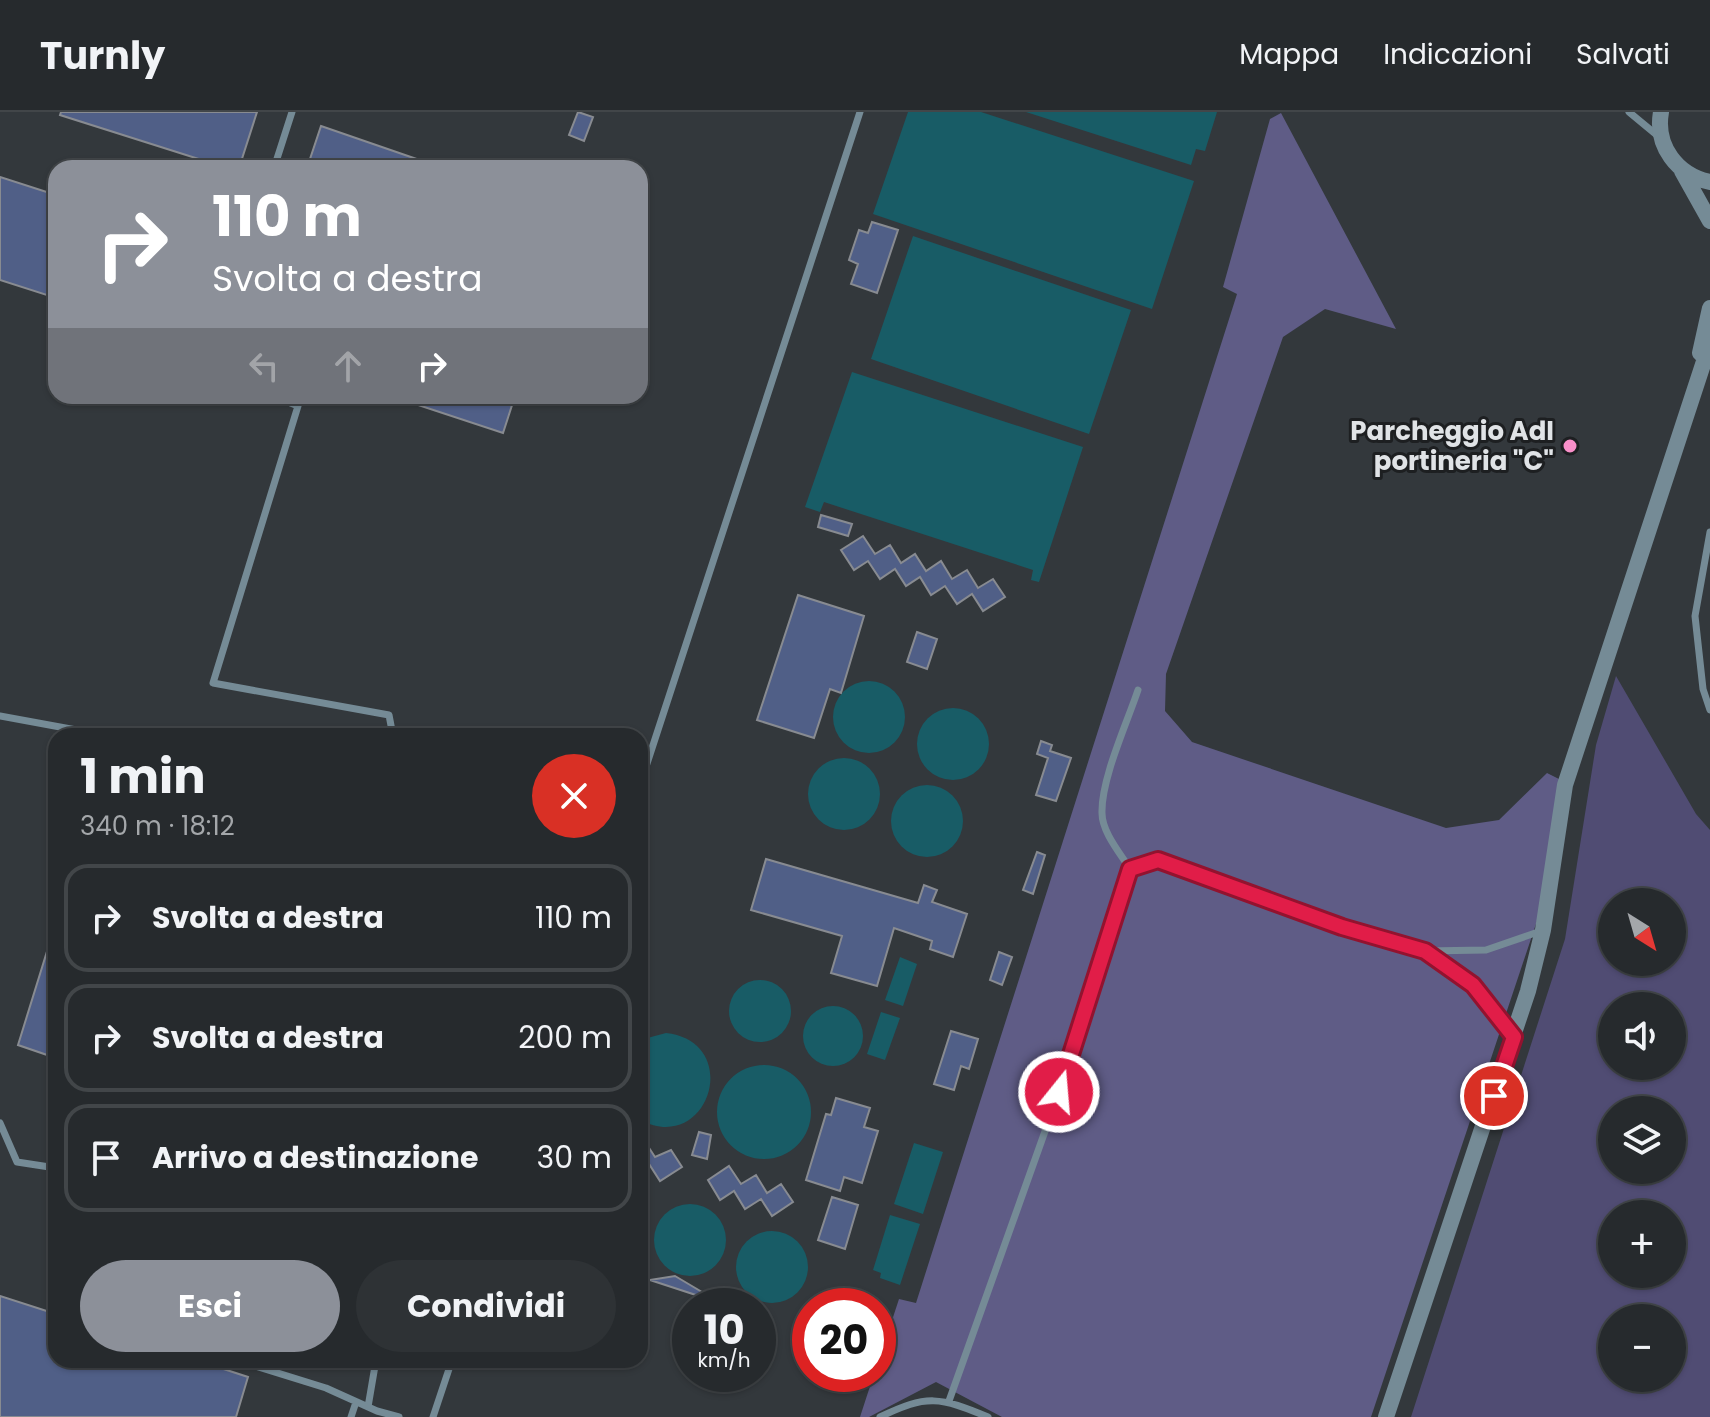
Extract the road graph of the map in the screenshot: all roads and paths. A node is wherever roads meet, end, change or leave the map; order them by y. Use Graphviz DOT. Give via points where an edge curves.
graph roads {
  1 [pos="292,112"];
  2 [pos="860,112"];
  3 [pos="1629,112"];
  4 [pos="1661,112"];
  5 [pos="1662,139"];
  6 [pos="277,160"];
  7 [pos="1681,170"];
  8 [pos="1710,182"];
  9 [pos="1710,221"];
  10 [pos="1710,308"];
  11 [pos="1710,343"];
  12 [pos="293,404"];
  13 [pos="1686,418"];
  14 [pos="1710,532"];
  15 [pos="1138,690"];
  16 [pos="1710,710"];
  17 [pos="0,716"];
  18 [pos="65,728"];
  19 [pos="391,728"];
  20 [pos="648,761"];
  21 [pos="1130,869"];
  22 [pos="1543,930"];
  23 [pos="1425,951"];
  24 [pos="1514,1037"];
  25 [pos="0,1123"];
  26 [pos="48,1167"];
  27 [pos="262,1368"];
  28 [pos="375,1368"];
  29 [pos="449,1368"];
  30 [pos="949,1401"];
  31 [pos="356,1402"];
  32 [pos="368,1407"];
  33 [pos="351,1417"];
  34 [pos="399,1417"];
  35 [pos="433,1417"];
  36 [pos="880,1417"];
  37 [pos="988,1417"];
  38 [pos="1386,1417"];
  1 -- 6 [label="lane"];
  2 -- 20 [label="lane"];
  3 -- 5 [label="lane"];
  4 -- 5 [label="street"];
  5 -- 7 [label="street"];
  7 -- 8 [label="street"];
  7 -- 9 [label="street"];
  10 -- 13 [label="street"];
  11 -- 13 [label="street"];
  12 -- 19 [label="lane" via="298,406 213,683 389,715"];
  13 -- 22 [label="street" via="1565,785"];
  14 -- 16 [label="lane" via="1695,616"];
  15 -- 21 [label="lane" via="1106,784 1101,815"];
  17 -- 18 [label="lane"];
  21 -- 23 [label="lane" via="1158,860 1342,927"];
  21 -- 30 [label="lane" via="1059,1092"];
  22 -- 23 [label="lane" via="1486,950"];
  22 -- 24 [label="street"];
  23 -- 24 [label="lane" via="1473,985"];
  24 -- 38 [label="street"];
  25 -- 26 [label="lane" via="17,1162"];
  27 -- 31 [label="lane"];
  28 -- 32 [label="lane"];
  29 -- 35 [label="lane"];
  30 -- 36 [label="lane" via="909,1403"];
  30 -- 37 [label="lane"];
  31 -- 32 [label="lane"];
  31 -- 33 [label="lane"];
  32 -- 34 [label="lane"];
}
